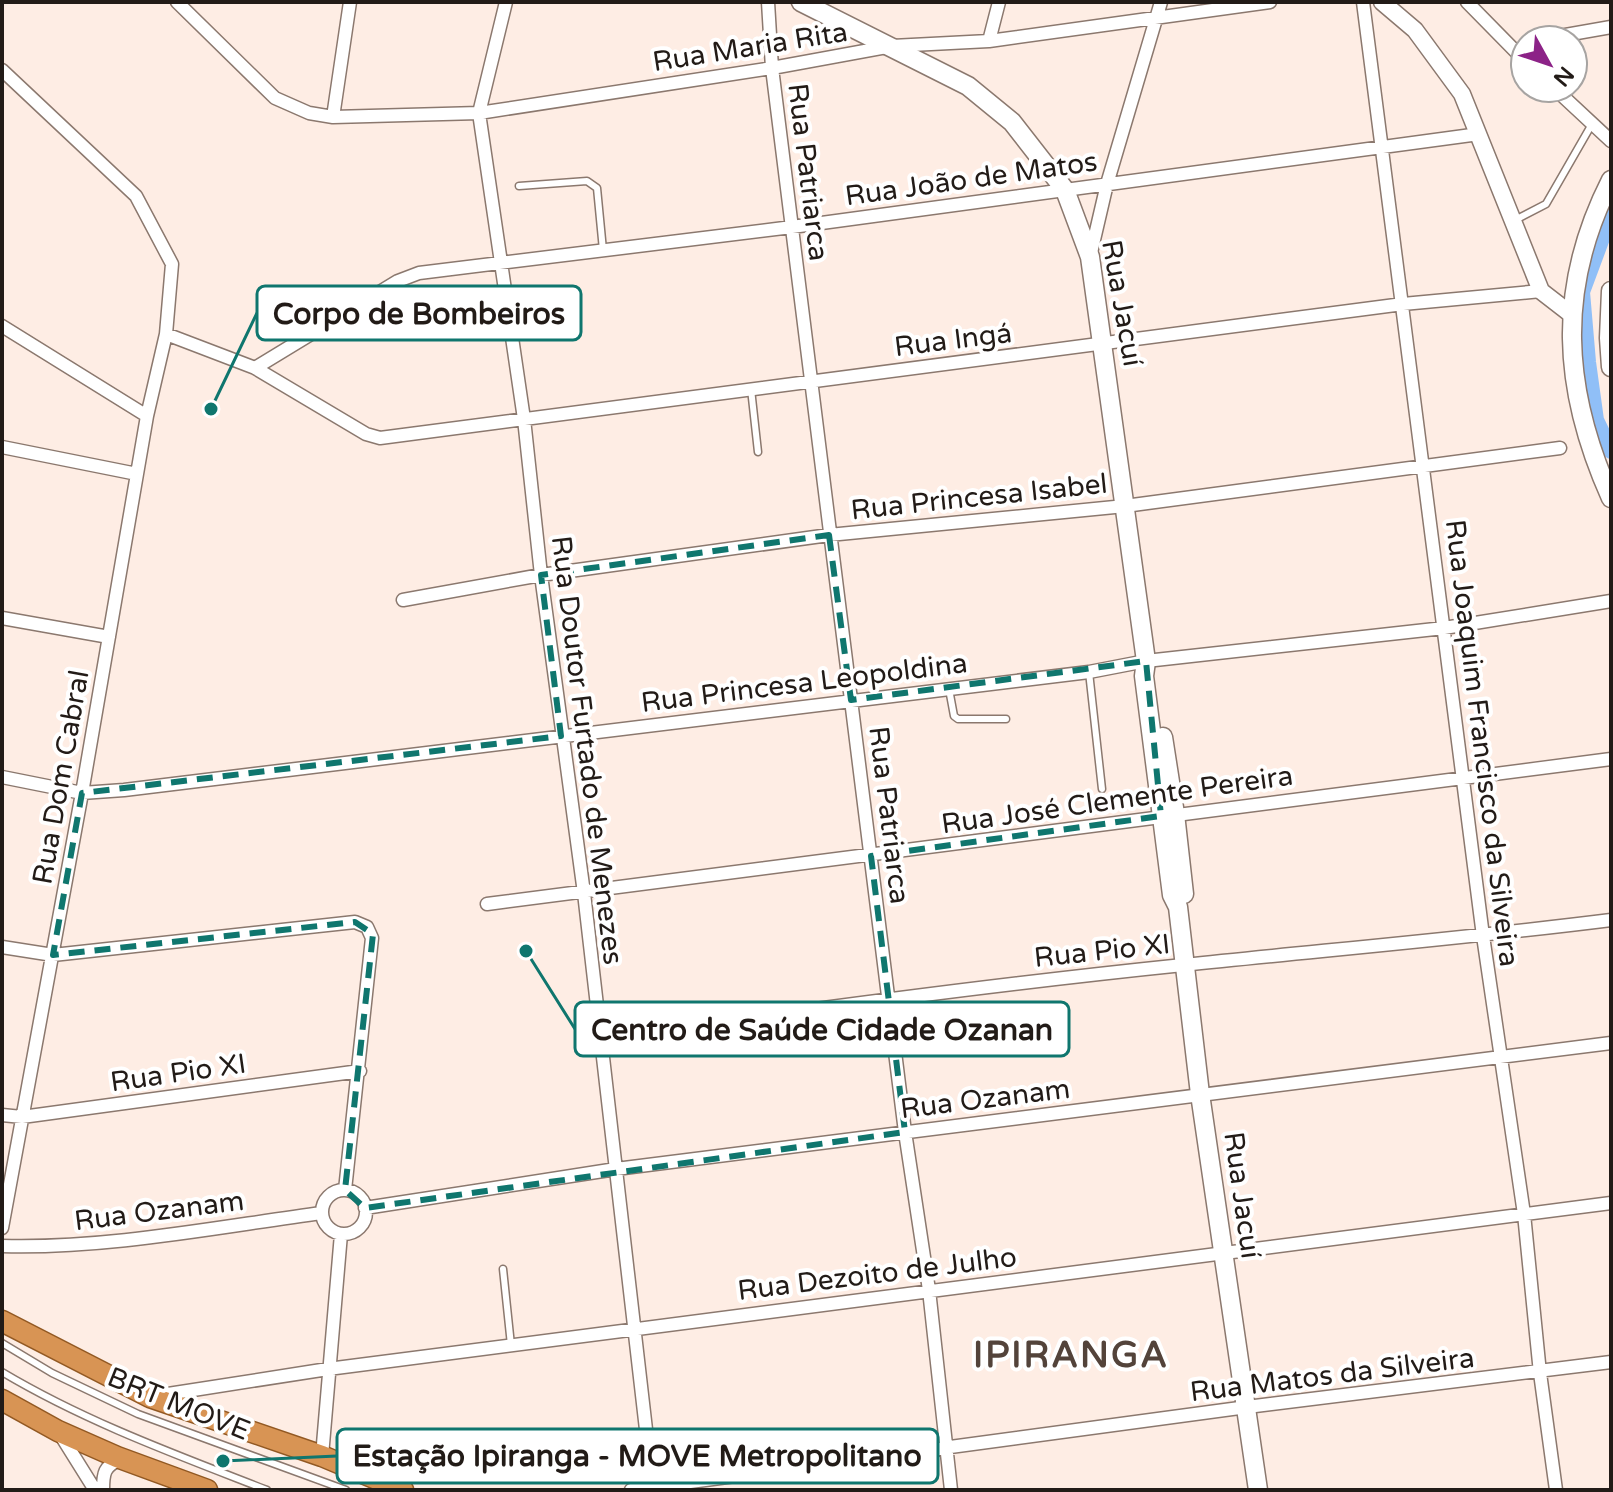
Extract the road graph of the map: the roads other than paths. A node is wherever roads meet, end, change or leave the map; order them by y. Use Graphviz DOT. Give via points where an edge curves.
graph roads {
  1 [pos="177,2"];
  2 [pos="350,2"];
  3 [pos="506,2"];
  4 [pos="768,2"];
  5 [pos="801,2"];
  6 [pos="999,2"];
  7 [pos="1161,2"];
  8 [pos="1270,2"];
  9 [pos="1363,2"];
  10 [pos="1382,2"];
  11 [pos="1467,2"];
  12 [pos="190,8"];
  13 [pos="826,8"];
  14 [pos="1156,17"];
  15 [pos="1611,27"];
  16 [pos="1589,31"];
  17 [pos="989,41"];
  18 [pos="1508,45"];
  19 [pos="892,46"];
  20 [pos="772,68"];
  21 [pos="2,70"];
  22 [pos="1571,104"];
  23 [pos="479,113"];
  24 [pos="333,117"];
  25 [pos="1592,124"];
  26 [pos="1479,134"];
  27 [pos="1611,141"];
  28 [pos="1380,145"];
  29 [pos="1611,180"];
  30 [pos="1107,184"];
  31 [pos="519,186"];
  32 [pos="1065,190"];
  33 [pos="1512,221"];
  34 [pos="792,227"];
  35 [pos="603,250"];
  36 [pos="1090,257"];
  37 [pos="501,263"];
  38 [pos="1541,291"];
  39 [pos="1611,291"];
  40 [pos="1403,304"];
  41 [pos="1572,315"];
  42 [pos="2,326"];
  43 [pos="166,334"];
  44 [pos="1610,338"];
  45 [pos="1104,345"];
  46 [pos="1611,367"];
  47 [pos="255,368"];
  48 [pos="812,381"];
  49 [pos="751,389"];
  50 [pos="147,416"];
  51 [pos="524,419"];
  52 [pos="2,447"];
  53 [pos="1560,448"];
  54 [pos="758,452"];
  55 [pos="1423,466"];
  56 [pos="137,474"];
  57 [pos="1611,498"];
  58 [pos="1125,506"];
  59 [pos="829,535"];
  60 [pos="541,575"];
  61 [pos="403,600"];
  62 [pos="1611,601"];
  63 [pos="2,618"];
  64 [pos="1444,628"];
  65 [pos="109,637"];
  66 [pos="1146,661"];
  67 [pos="1089,672"];
  68 [pos="949,688"];
  69 [pos="851,700"];
  70 [pos="1006,719"];
  71 [pos="561,736"];
  72 [pos="1611,759"];
  73 [pos="2,777"];
  74 [pos="1464,779"];
  75 [pos="1102,789"];
  76 [pos="82,793"];
  77 [pos="1168,815"];
  78 [pos="871,856"];
  79 [pos="584,893"];
  80 [pos="487,904"];
  81 [pos="1611,920"];
  82 [pos="1483,936"];
  83 [pos="2,947"];
  84 [pos="53,955"];
  85 [pos="1184,965"];
  86 [pos="889,998"];
  87 [pos="601,1039"];
  88 [pos="1611,1043"];
  89 [pos="1502,1059"];
  90 [pos="360,1071"];
  91 [pos="1200,1094"];
  92 [pos="2,1115"];
  93 [pos="22,1117"];
  94 [pos="905,1132"];
  95 [pos="616,1169"];
  96 [pos="345,1190"];
  97 [pos="1611,1203"];
  98 [pos="365,1208"];
  99 [pos="322,1213"];
  100 [pos="1524,1214"];
  101 [pos="2,1228"];
  102 [pos="341,1234"];
  103 [pos="2,1246"];
  104 [pos="1223,1253"];
  105 [pos="503,1269"];
  106 [pos="929,1290"];
  107 [pos="2,1321"];
  108 [pos="635,1329"];
  109 [pos="2,1343"];
  110 [pos="511,1345"];
  111 [pos="1611,1362"];
  112 [pos="328,1369"];
  113 [pos="2,1372"];
  114 [pos="1540,1373"];
  115 [pos="150,1397"];
  116 [pos="2,1400"];
  117 [pos="1247,1407"];
  118 [pos="58,1431"];
  119 [pos="946,1448"];
  120 [pos="322,1456"];
  121 [pos="123,1459"];
  122 [pos="653,1488"];
  123 [pos="95,1490"];
  124 [pos="103,1490"];
  125 [pos="207,1490"];
  126 [pos="267,1490"];
  127 [pos="346,1490"];
  128 [pos="403,1490"];
  129 [pos="631,1490"];
  130 [pos="951,1490"];
  131 [pos="1258,1490"];
  132 [pos="1556,1490"];
  1 -- 12 [label="street, Rua Maria Rita"];
  2 -- 24 [label="street"];
  3 -- 23 [label="street"];
  4 -- 20 [label="street, Rua Patriarca"];
  5 -- 13 [label="main road, Rua Jacuí"];
  6 -- 17 [label="street"];
  7 -- 14 [label="street"];
  8 -- 14 [label="street, Rua Maria Rita"];
  9 -- 28 [label="street, Rua Joaquim Francisco da Silveira"];
  10 -- 26 [label="street" via="1438,59 1462,94"];
  11 -- 18 [label="street"];
  12 -- 24 [label="street, Rua Maria Rita" via="275,98"];
  13 -- 19 [label="main road, Rua Jacuí"];
  14 -- 17 [label="street, Rua Maria Rita"];
  14 -- 30 [label="street"];
  15 -- 16 [label="street"];
  17 -- 19 [label="street, Rua Maria Rita"];
  19 -- 20 [label="street, Rua Maria Rita"];
  19 -- 32 [label="main road, Rua Jacuí" via="990,101"];
  20 -- 23 [label="street, Rua Maria Rita"];
  20 -- 34 [label="street, Rua Patriarca"];
  21 -- 43 [label="street, Rua Dom Cabral" via="136,196 172,264"];
  22 -- 25 [label="street"];
  23 -- 24 [label="street, Rua Maria Rita"];
  23 -- 37 [label="street, Rua Doutor Furtado de Menezes"];
  25 -- 27 [label="street"];
  25 -- 33 [label="lane" via="1546,204"];
  26 -- 28 [label="street, Rua João de Matos"];
  26 -- 33 [label="street"];
  28 -- 30 [label="street, Rua João de Matos"];
  28 -- 40 [label="street, Rua Joaquim Francisco da Silveira"];
  29 -- 41 [label="main road" via="1578,264"];
  30 -- 32 [label="street, Rua João de Matos"];
  30 -- 36 [label="street"];
  31 -- 35 [label="lane" via="587,181 594,185"];
  32 -- 34 [label="street, Rua João de Matos"];
  32 -- 36 [label="main road, Rua Jacuí"];
  33 -- 38 [label="street"];
  34 -- 35 [label="street, Rua João de Matos"];
  34 -- 48 [label="street, Rua Patriarca"];
  35 -- 37 [label="street, Rua João de Matos"];
  36 -- 45 [label="main road, Rua Jacuí"];
  37 -- 47 [label="street, Rua João de Matos" via="419,273 398,281"];
  37 -- 51 [label="street, Rua Doutor Furtado de Menezes"];
  38 -- 40 [label="street, Rua Ingá"];
  38 -- 41 [label="street"];
  39 -- 44 [label="main road"];
  40 -- 45 [label="street, Rua Ingá"];
  40 -- 55 [label="street, Rua Joaquim Francisco da Silveira"];
  41 -- 57 [label="main road" via="1581,410"];
  42 -- 50 [label="street"];
  43 -- 47 [label="street"];
  43 -- 50 [label="street, Rua Dom Cabral"];
  44 -- 46 [label="main road"];
  45 -- 48 [label="street, Rua Ingá"];
  45 -- 58 [label="main road, Rua Jacuí"];
  47 -- 51 [label="street, Rua Ingá" via="372,437"];
  48 -- 49 [label="street, Rua Ingá"];
  48 -- 59 [label="street, Rua Patriarca"];
  49 -- 51 [label="street, Rua Ingá"];
  49 -- 54 [label="lane"];
  50 -- 56 [label="street, Rua Dom Cabral"];
  51 -- 60 [label="street, Rua Doutor Furtado de Menezes"];
  52 -- 56 [label="street"];
  53 -- 55 [label="street, Rua Princesa Isabel"];
  55 -- 58 [label="street, Rua Princesa Isabel"];
  55 -- 64 [label="street, Rua Joaquim Francisco da Silveira"];
  56 -- 65 [label="street, Rua Dom Cabral"];
  58 -- 59 [label="street, Rua Princesa Isabel"];
  58 -- 66 [label="main road, Rua Jacuí"];
  59 -- 60 [label="street, Rua Princesa Isabel"];
  59 -- 69 [label="street, Rua Patriarca"];
  60 -- 61 [label="street, Rua Princesa Isabel"];
  60 -- 71 [label="street, Rua Doutor Furtado de Menezes"];
  62 -- 64 [label="street, Rua Princesa Leopoldina"];
  63 -- 65 [label="street"];
  64 -- 66 [label="street, Rua Princesa Leopoldina"];
  64 -- 74 [label="street, Rua Joaquim Francisco da Silveira"];
  65 -- 76 [label="street, Rua Dom Cabral"];
  66 -- 67 [label="street, Rua Princesa Leopoldina"];
  66 -- 77 [label="main road, Rua Jacuí" via="1153,677"];
  67 -- 68 [label="street, Rua Princesa Leopoldina"];
  67 -- 75 [label="lane"];
  68 -- 69 [label="street, Rua Princesa Leopoldina"];
  68 -- 70 [label="lane" via="958,719"];
  69 -- 71 [label="street, Rua Princesa Leopoldina"];
  69 -- 78 [label="street, Rua Patriarca"];
  71 -- 76 [label="street, Rua Princesa Leopoldina"];
  71 -- 79 [label="street, Rua Doutor Furtado de Menezes"];
  72 -- 74 [label="street, Rua José Clemente Pereira"];
  73 -- 76 [label="street, Rua Princesa Leopoldina"];
  74 -- 77 [label="street, Rua José Clemente Pereira"];
  74 -- 82 [label="street, Rua Joaquim Francisco da Silveira"];
  76 -- 84 [label="street, Rua Dom Cabral"];
  77 -- 78 [label="street, Rua José Clemente Pereira"];
  77 -- 85 [label="main road, Rua Jacuí" via="1184,895 1178,907"];
  78 -- 79 [label="street, Rua José Clemente Pereira"];
  78 -- 86 [label="street, Rua Patriarca"];
  79 -- 80 [label="street, Rua José Clemente Pereira"];
  79 -- 87 [label="street, Rua Doutor Furtado de Menezes"];
  81 -- 82 [label="street, Rua Pio XI"];
  82 -- 85 [label="street, Rua Pio XI"];
  82 -- 89 [label="street, Rua Joaquim Francisco da Silveira"];
  83 -- 84 [label="street"];
  84 -- 90 [label="street" via="355,922 367,927 372,938"];
  84 -- 93 [label="street, Rua Dom Cabral"];
  85 -- 86 [label="street, Rua Pio XI"];
  85 -- 91 [label="main road, Rua Jacuí"];
  86 -- 87 [label="street, Rua Pio XI"];
  86 -- 94 [label="street, Rua Patriarca"];
  87 -- 95 [label="street, Rua Doutor Furtado de Menezes"];
  88 -- 89 [label="street, Rua Ozanam"];
  89 -- 91 [label="street, Rua Ozanam"];
  89 -- 100 [label="street, Rua Joaquim Francisco da Silveira"];
  90 -- 93 [label="street, Rua Pio XI"];
  90 -- 96 [label="street"];
  91 -- 94 [label="street, Rua Ozanam"];
  91 -- 104 [label="main road, Rua Jacuí"];
  92 -- 93 [label="street, Rua Pio XI"];
  93 -- 101 [label="street, Rua Dom Cabral"];
  94 -- 95 [label="street, Rua Ozanam"];
  94 -- 106 [label="street, Rua Patriarca"];
  95 -- 98 [label="street, Rua Ozanam"];
  95 -- 108 [label="street, Rua Doutor Furtado de Menezes"];
  96 -- 98 [label="street" via="358,1195"];
  96 -- 99 [label="street" via="331,1194"];
  97 -- 100 [label="street, Rua Dezoito de Julho"];
  98 -- 102 [label="street" via="360,1227"];
  99 -- 102 [label="street" via="327,1227"];
  99 -- 103 [label="street, Rua Ozanam" via="88,1244"];
  100 -- 104 [label="street, Rua Dezoito de Julho"];
  100 -- 114 [label="street, Rua Joaquim Francisco da Silveira"];
  102 -- 112 [label="street"];
  104 -- 106 [label="street, Rua Dezoito de Julho"];
  104 -- 117 [label="main road, Rua Jacuí"];
  105 -- 110 [label="lane"];
  106 -- 108 [label="street, Rua Dezoito de Julho"];
  106 -- 119 [label="street, Rua Patriarca"];
  107 -- 115 [label="highway"];
  108 -- 110 [label="street, Rua Dezoito de Julho"];
  108 -- 122 [label="street, Rua Doutor Furtado de Menezes"];
  109 -- 127 [label="lane, BRT MOVE" via="138,1414"];
  110 -- 112 [label="street, Rua Dezoito de Julho"];
  111 -- 114 [label="street, Rua Matos da Silveira"];
  112 -- 115 [label="street, Rua Dezoito de Julho"];
  112 -- 120 [label="street"];
  113 -- 126 [label="lane, BRT MOVE" via="127,1436"];
  114 -- 117 [label="street, Rua Matos da Silveira"];
  114 -- 132 [label="street, Rua Joaquim Francisco da Silveira"];
  115 -- 120 [label="highway"];
  116 -- 118 [label="highway"];
  117 -- 119 [label="street, Rua Matos da Silveira"];
  117 -- 131 [label="main road, Rua Jacuí"];
  118 -- 121 [label="highway"];
  118 -- 123 [label="street"];
  119 -- 122 [label="street, Rua Matos da Silveira"];
  119 -- 130 [label="street, Rua Patriarca"];
  120 -- 128 [label="highway"];
  121 -- 124 [label="street" via="108,1464"];
  121 -- 125 [label="highway"];
  122 -- 129 [label="street, Rua Matos da Silveira"];
}
